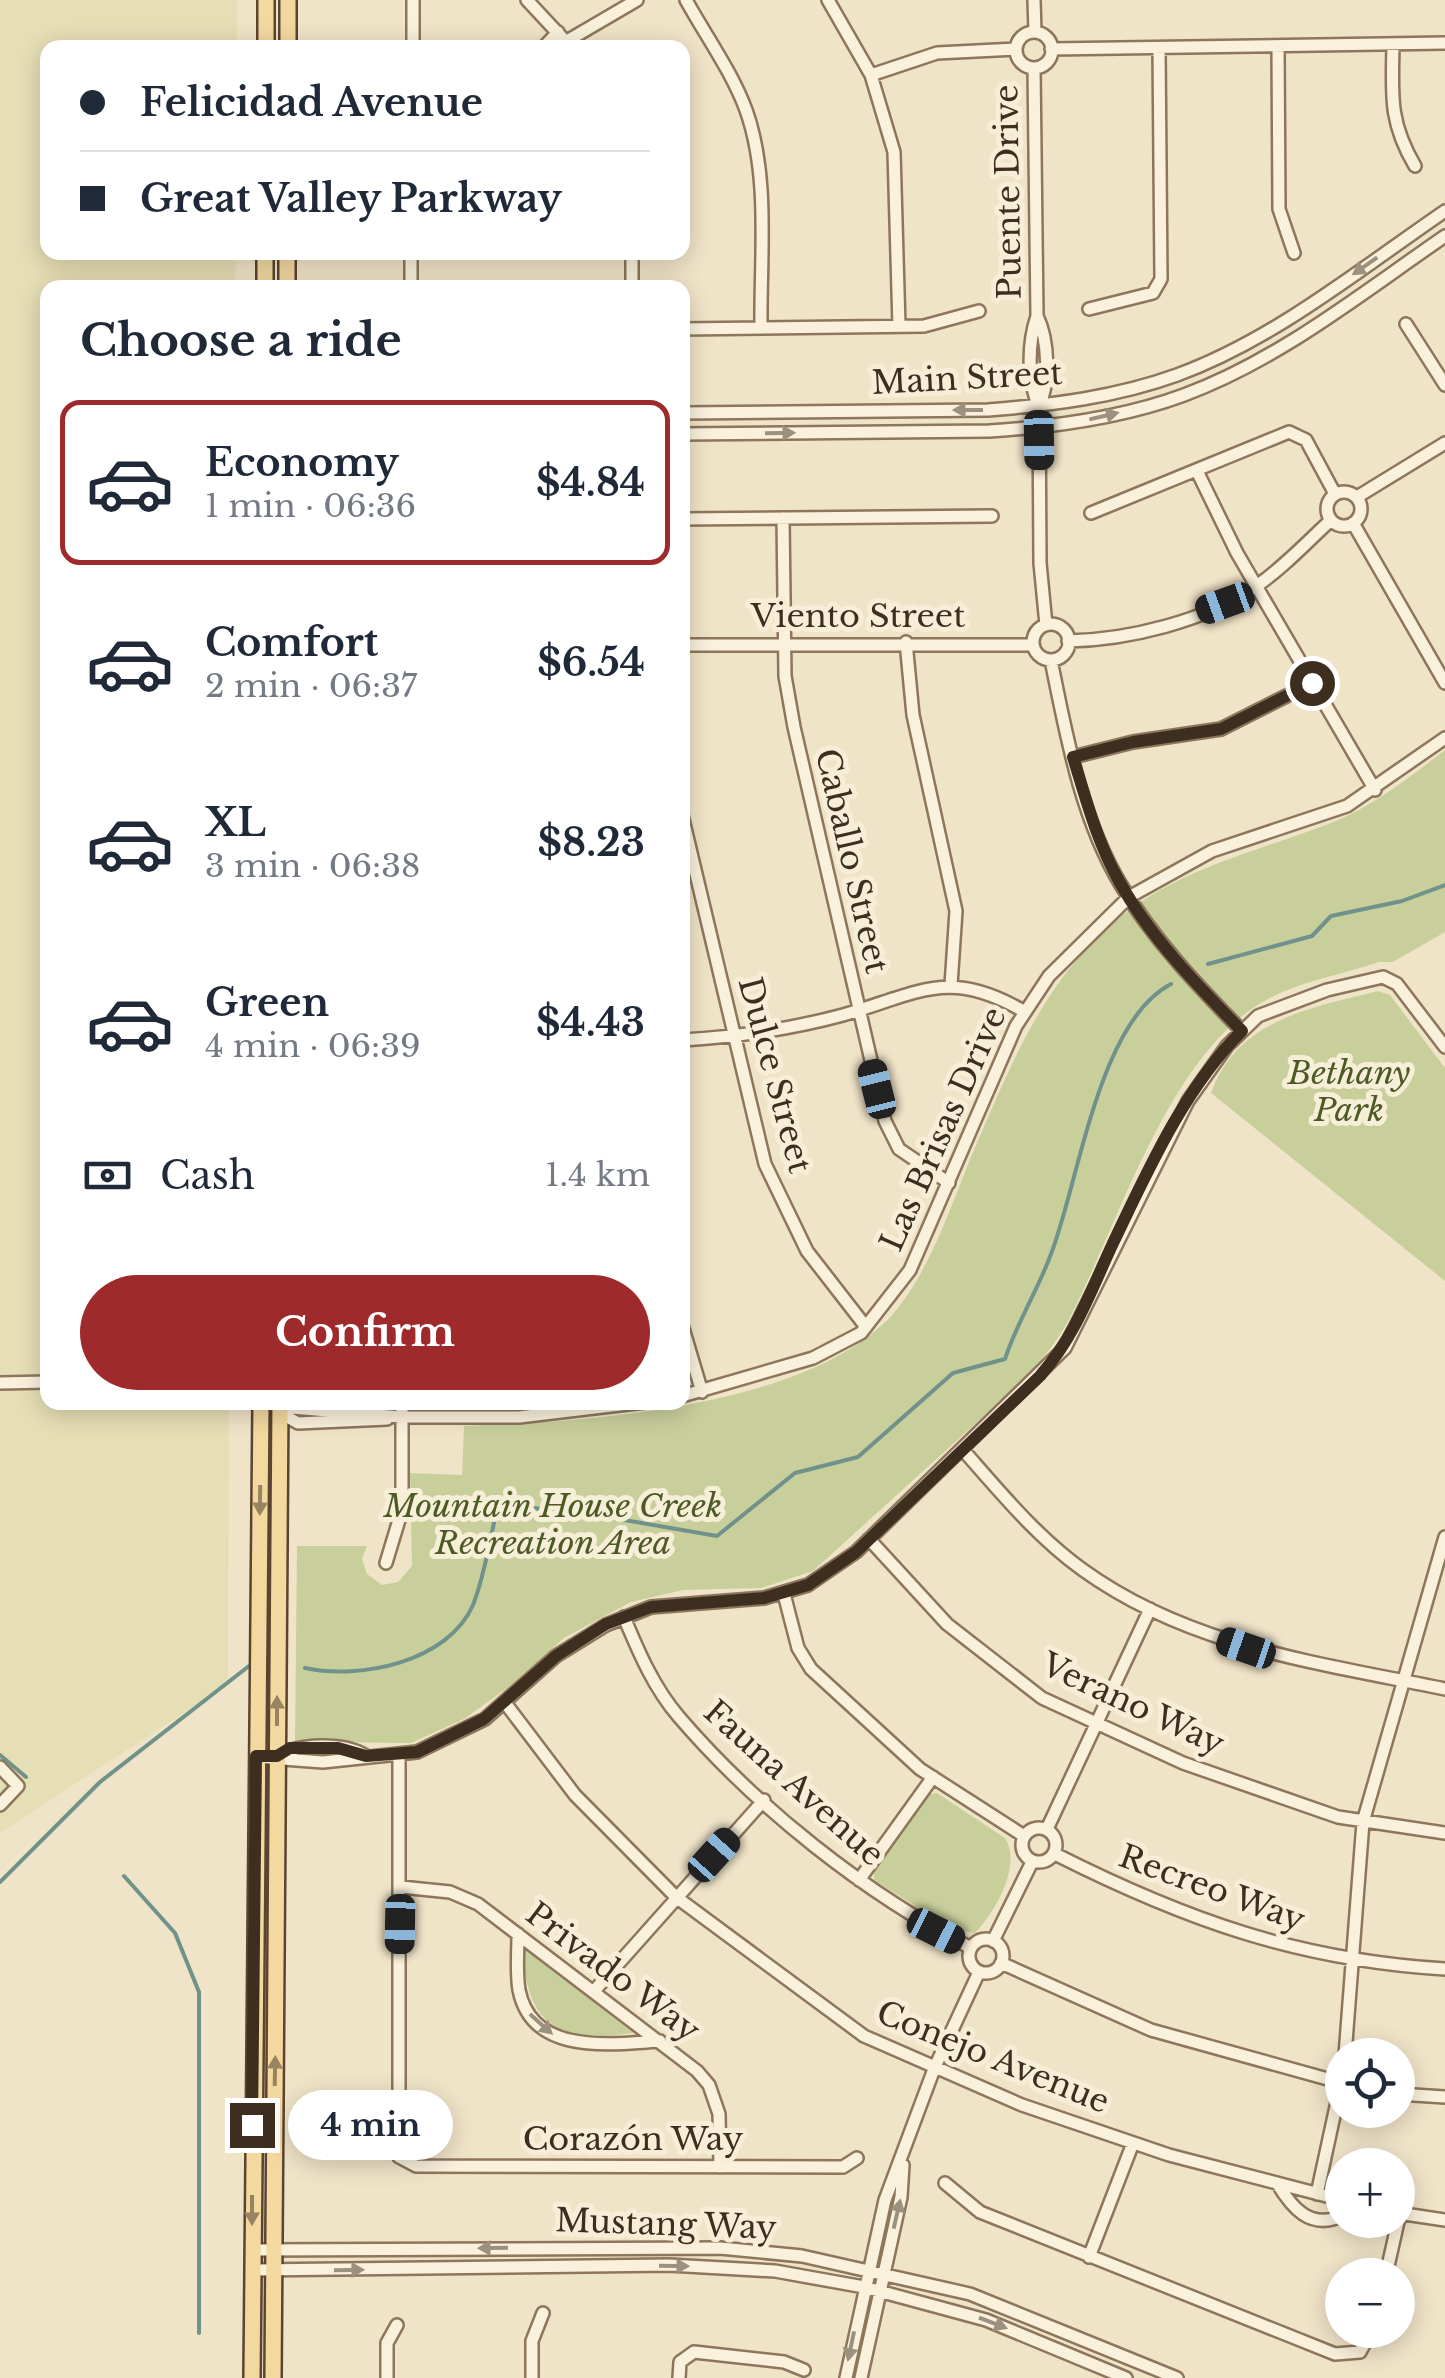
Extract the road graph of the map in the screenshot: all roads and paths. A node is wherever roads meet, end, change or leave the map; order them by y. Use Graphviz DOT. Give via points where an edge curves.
graph roads {
  1 [pos="266,0"];
  2 [pos="288,0"];
  3 [pos="414,0"];
  4 [pos="527,0"];
  5 [pos="637,0"];
  6 [pos="686,0"];
  7 [pos="828,0"];
  8 [pos="1034,0"];
  9 [pos="1035,32"];
  10 [pos="266,40"];
  11 [pos="288,40"];
  12 [pos="413,40"];
  13 [pos="565,40"];
  14 [pos="1392,46"];
  15 [pos="1441,46"];
  16 [pos="1278,47"];
  17 [pos="1159,48"];
  18 [pos="1016,49"];
  19 [pos="1052,49"];
  20 [pos="1034,68"];
  21 [pos="871,75"];
  22 [pos="1415,166"];
  23 [pos="1445,211"];
  24 [pos="1445,236"];
  25 [pos="1294,253"];
  26 [pos="1089,309"];
  27 [pos="980,311"];
  28 [pos="1406,324"];
  29 [pos="900,326"];
  30 [pos="690,328"];
  31 [pos="761,328"];
  32 [pos="1445,385"];
  33 [pos="1039,406"];
  34 [pos="690,413"];
  35 [pos="1039,428"];
  36 [pos="690,434"];
  37 [pos="1445,443"];
  38 [pos="1198,471"];
  39 [pos="1336,494"];
  40 [pos="1357,497"];
  41 [pos="1091,513"];
  42 [pos="992,516"];
  43 [pos="783,518"];
  44 [pos="690,519"];
  45 [pos="1332,520"];
  46 [pos="1353,524"];
  47 [pos="1256,586"];
  48 [pos="1046,625"];
  49 [pos="1068,641"];
  50 [pos="785,642"];
  51 [pos="906,642"];
  52 [pos="690,644"];
  53 [pos="1033,644"];
  54 [pos="1050,660"];
  55 [pos="1312,683"];
  56 [pos="1445,683"];
  57 [pos="1445,738"];
  58 [pos="1073,757"];
  59 [pos="1375,790"];
  60 [pos="690,849"];
  61 [pos="1129,897"];
  62 [pos="951,985"];
  63 [pos="858,1010"];
  64 [pos="1025,1012"];
  65 [pos="1242,1031"];
  66 [pos="733,1035"];
  67 [pos="690,1039"];
  68 [pos="1445,1047"];
  69 [pos="948,1183"];
  70 [pos="866,1327"];
  71 [pos="690,1352"];
  72 [pos="40,1382"];
  73 [pos="0,1383"];
  74 [pos="702,1392"];
  75 [pos="690,1394"];
  76 [pos="261,1410"];
  77 [pos="276,1410"];
  78 [pos="281,1410"];
  79 [pos="401,1410"];
  80 [pos="578,1410"];
  81 [pos="401,1417"];
  82 [pos="964,1451"];
  83 [pos="1445,1536"];
  84 [pos="869,1539"];
  85 [pos="386,1564"];
  86 [pos="1438,1580"];
  87 [pos="784,1594"];
  88 [pos="1150,1609"];
  89 [pos="624,1618"];
  90 [pos="1400,1680"];
  91 [pos="1445,1688"];
  92 [pos="506,1704"];
  93 [pos="1095,1723"];
  94 [pos="399,1754"];
  95 [pos="256,1756"];
  96 [pos="277,1756"];
  97 [pos="0,1767"];
  98 [pos="932,1778"];
  99 [pos="764,1800"];
  100 [pos="0,1805"];
  101 [pos="1363,1822"];
  102 [pos="1047,1830"];
  103 [pos="1445,1833"];
  104 [pos="1024,1836"];
  105 [pos="1055,1854"];
  106 [pos="1032,1862"];
  107 [pos="859,1880"];
  108 [pos="401,1887"];
  109 [pos="676,1897"];
  110 [pos="518,1934"];
  111 [pos="993,1941"];
  112 [pos="971,1948"];
  113 [pos="1354,1962"];
  114 [pos="1001,1963"];
  115 [pos="1445,1969"];
  116 [pos="979,1972"];
  117 [pos="594,1991"];
  118 [pos="1347,2038"];
  119 [pos="660,2040"];
  120 [pos="934,2069"];
  121 [pos="1325,2076"];
  122 [pos="1415,2095"];
  123 [pos="1445,2097"];
  124 [pos="1332,2128"];
  125 [pos="1134,2142"];
  126 [pos="904,2151"];
  127 [pos="857,2158"];
  128 [pos="720,2167"];
  129 [pos="1277,2183"];
  130 [pos="945,2184"];
  131 [pos="1317,2194"];
  132 [pos="1325,2196"];
  133 [pos="1415,2215"];
  134 [pos="1325,2217"];
  135 [pos="1445,2220"];
  136 [pos="252,2250"];
  137 [pos="273,2250"];
  138 [pos="1089,2256"];
  139 [pos="869,2268"];
  140 [pos="252,2270"];
  141 [pos="273,2270"];
  142 [pos="884,2272"];
  143 [pos="864,2286"];
  144 [pos="879,2290"];
  145 [pos="543,2313"];
  146 [pos="398,2324"];
  147 [pos="1362,2348"];
  148 [pos="804,2370"];
  149 [pos="252,2378"];
  150 [pos="273,2378"];
  151 [pos="388,2378"];
  152 [pos="532,2378"];
  153 [pos="678,2378"];
  154 [pos="846,2378"];
  155 [pos="861,2378"];
  156 [pos="1126,2378"];
  157 [pos="1177,2378"];
  1 -- 10 [label="main road"];
  2 -- 11 [label="main road"];
  3 -- 12 [label="street"];
  4 -- 13 [label="street"];
  5 -- 13 [label="street"];
  6 -- 31 [label="street" via="751,126 760,189"];
  7 -- 21 [label="street"];
  8 -- 9 [label="street"];
  9 -- 18 [label="street"];
  9 -- 19 [label="street"];
  14 -- 15 [label="street"];
  14 -- 16 [label="street"];
  14 -- 22 [label="street" via="1393,117"];
  16 -- 17 [label="street"];
  16 -- 25 [label="street" via="1279,209"];
  17 -- 19 [label="street"];
  17 -- 26 [label="street" via="1162,279 1152,293"];
  18 -- 20 [label="street" via="1020,62"];
  18 -- 21 [label="street" via="937,53"];
  19 -- 20 [label="street" via="1046,63"];
  20 -- 33 [label="street, Puente Drive" via="1037,316 1031,333 1032,393"];
  21 -- 29 [label="street" via="894,152"];
  23 -- 33 [label="street, Main Street, one-way" via="1226,353 1147,384"];
  35 -- 24 [label="street, Main Street, one-way" via="1184,395 1235,372"];
  27 -- 29 [label="street" via="946,323"];
  28 -- 32 [label="street"];
  29 -- 31 [label="street"];
  30 -- 31 [label="street"];
  33 -- 34 [label="street, Main Street, one-way"];
  33 -- 35 [label="street, Puente Drive"];
  36 -- 35 [label="street, Main Street, one-way"];
  35 -- 48 [label="street, Puente Drive"];
  37 -- 40 [label="street"];
  38 -- 39 [label="street" via="1297,432"];
  38 -- 41 [label="street"];
  38 -- 47 [label="street"];
  39 -- 40 [label="street"];
  39 -- 45 [label="street" via="1328,503"];
  40 -- 46 [label="street" via="1362,511"];
  42 -- 43 [label="street"];
  43 -- 44 [label="street"];
  43 -- 50 [label="street, Caballo Street"];
  45 -- 46 [label="street"];
  45 -- 47 [label="street"];
  46 -- 56 [label="street"];
  47 -- 49 [label="street" via="1173,622"];
  47 -- 55 [label="street"];
  48 -- 49 [label="street" via="1061,628"];
  48 -- 53 [label="street"];
  49 -- 54 [label="street" via="1063,654"];
  50 -- 51 [label="street, Viento Street"];
  50 -- 52 [label="street, Viento Street"];
  50 -- 63 [label="street, Caballo Street" via="794,727"];
  51 -- 53 [label="street, Viento Street"];
  51 -- 62 [label="street" via="913,715 956,911"];
  53 -- 54 [label="street"];
  54 -- 58 [label="street"];
  55 -- 58 [label="street" via="1221,729"];
  55 -- 59 [label="street"];
  57 -- 59 [label="street, Las Brisas Drive"];
  58 -- 61 [label="street" via="1101,844"];
  59 -- 61 [label="street, Las Brisas Drive" via="1326,814 1212,852"];
  60 -- 66 [label="street, Dulce Street"];
  61 -- 64 [label="street, Las Brisas Drive" via="1049,976"];
  61 -- 65 [label="street"];
  62 -- 63 [label="street"];
  62 -- 64 [label="street" via="983,990"];
  63 -- 66 [label="street"];
  63 -- 69 [label="street, Caballo Street" via="893,1137 907,1156"];
  64 -- 69 [label="street, Las Brisas Drive"];
  65 -- 68 [label="street" via="1272,1008 1383,977 1397,984"];
  65 -- 82 [label="street" via="1188,1101 1064,1348"];
  66 -- 67 [label="street"];
  66 -- 70 [label="street, Dulce Street" via="765,1164 787,1214"];
  69 -- 70 [label="street, Las Brisas Drive" via="910,1270"];
  70 -- 74 [label="street, Las Brisas Drive" via="814,1358"];
  71 -- 74 [label="street"];
  72 -- 73 [label="street"];
  74 -- 75 [label="street, Las Brisas Drive"];
  76 -- 95 [label="main road, one-way"];
  96 -- 77 [label="main road, one-way"];
  78 -- 81 [label="street" via="298,1423"];
  79 -- 81 [label="street"];
  80 -- 81 [label="street"];
  81 -- 85 [label="street" via="402,1510"];
  82 -- 84 [label="street"];
  82 -- 88 [label="street" via="1036,1531 1082,1570"];
  83 -- 86 [label="street"];
  84 -- 87 [label="street" via="833,1569"];
  84 -- 93 [label="street, Verano Way" via="948,1624 1042,1698"];
  86 -- 90 [label="street"];
  87 -- 89 [label="street" via="676,1602"];
  87 -- 98 [label="street" via="798,1648 811,1669"];
  88 -- 90 [label="street" via="1246,1648"];
  88 -- 93 [label="street"];
  89 -- 92 [label="street" via="583,1636"];
  89 -- 99 [label="street, Fauna Avenue" via="680,1718"];
  90 -- 91 [label="street"];
  90 -- 101 [label="street"];
  92 -- 94 [label="street" via="450,1740"];
  92 -- 109 [label="street, Conejo Avenue" via="575,1795"];
  93 -- 101 [label="street, Verano Way" via="1183,1763"];
  93 -- 102 [label="street"];
  94 -- 96 [label="street" via="354,1762"];
  94 -- 108 [label="street"];
  95 -- 96 [label="street"];
  95 -- 136 [label="main road, one-way"];
  137 -- 96 [label="main road, one-way"];
  97 -- 100 [label="street" via="18,1786"];
  98 -- 104 [label="street"];
  98 -- 107 [label="street"];
  99 -- 107 [label="street, Fauna Avenue"];
  99 -- 109 [label="street"];
  101 -- 103 [label="street, Verano Way"];
  101 -- 113 [label="street"];
  102 -- 104 [label="street"];
  102 -- 105 [label="street" via="1055,1837"];
  104 -- 106 [label="street"];
  105 -- 106 [label="street"];
  105 -- 113 [label="street, Recreo Way" via="1203,1920"];
  106 -- 111 [label="street"];
  107 -- 112 [label="street, Fauna Avenue" via="911,1918"];
  108 -- 110 [label="street, Privado Way" via="462,1895"];
  108 -- 128 [label="street, Corazón Way" via="396,2147 406,2162"];
  109 -- 117 [label="street"];
  109 -- 120 [label="street, Conejo Avenue" via="835,2018"];
  110 -- 117 [label="street, Privado Way"];
  110 -- 119 [label="street, one-way" via="518,1986 544,2030 584,2044"];
  111 -- 112 [label="street"];
  111 -- 114 [label="street"];
  112 -- 116 [label="street" via="971,1964"];
  113 -- 115 [label="street, Recreo Way"];
  113 -- 118 [label="street"];
  114 -- 116 [label="street"];
  114 -- 121 [label="street" via="1151,2030"];
  116 -- 120 [label="street"];
  117 -- 119 [label="street, Privado Way"];
  119 -- 128 [label="street, Privado Way" via="709,2086 721,2130"];
  120 -- 125 [label="street, Conejo Avenue"];
  120 -- 126 [label="street"];
  122 -- 123 [label="street"];
  124 -- 131 [label="street"];
  125 -- 129 [label="street, Conejo Avenue"];
  125 -- 138 [label="street"];
  126 -- 139 [label="street"];
  142 -- 126 [label="street, one-way"];
  127 -- 128 [label="street, Corazón Way" via="844,2168"];
  129 -- 131 [label="street, Conejo Avenue"];
  129 -- 134 [label="street" via="1307,2218"];
  130 -- 138 [label="street" via="980,2212"];
  131 -- 132 [label="street, Conejo Avenue"];
  133 -- 135 [label="street"];
  136 -- 137 [label="street, Mustang Way"];
  136 -- 140 [label="main road"];
  139 -- 137 [label="street, Mustang Way, one-way" via="720,2248"];
  137 -- 141 [label="main road"];
  138 -- 147 [label="street" via="1335,2354"];
  139 -- 142 [label="street, Mustang Way"];
  139 -- 143 [label="street"];
  140 -- 141 [label="street, Mustang Way"];
  140 -- 149 [label="main road"];
  141 -- 143 [label="street, Mustang Way, one-way" via="723,2267"];
  141 -- 150 [label="main road"];
  142 -- 144 [label="street"];
  142 -- 157 [label="street, Mustang Way" via="1022,2313"];
  143 -- 144 [label="street, Mustang Way"];
  143 -- 154 [label="street, one-way"];
  144 -- 155 [label="street"];
  144 -- 156 [label="street, Mustang Way, one-way" via="986,2320"];
  145 -- 152 [label="street" via="532,2341"];
  146 -- 151 [label="street" via="387,2342"];
  148 -- 153 [label="street" via="784,2362 688,2355"];
}
